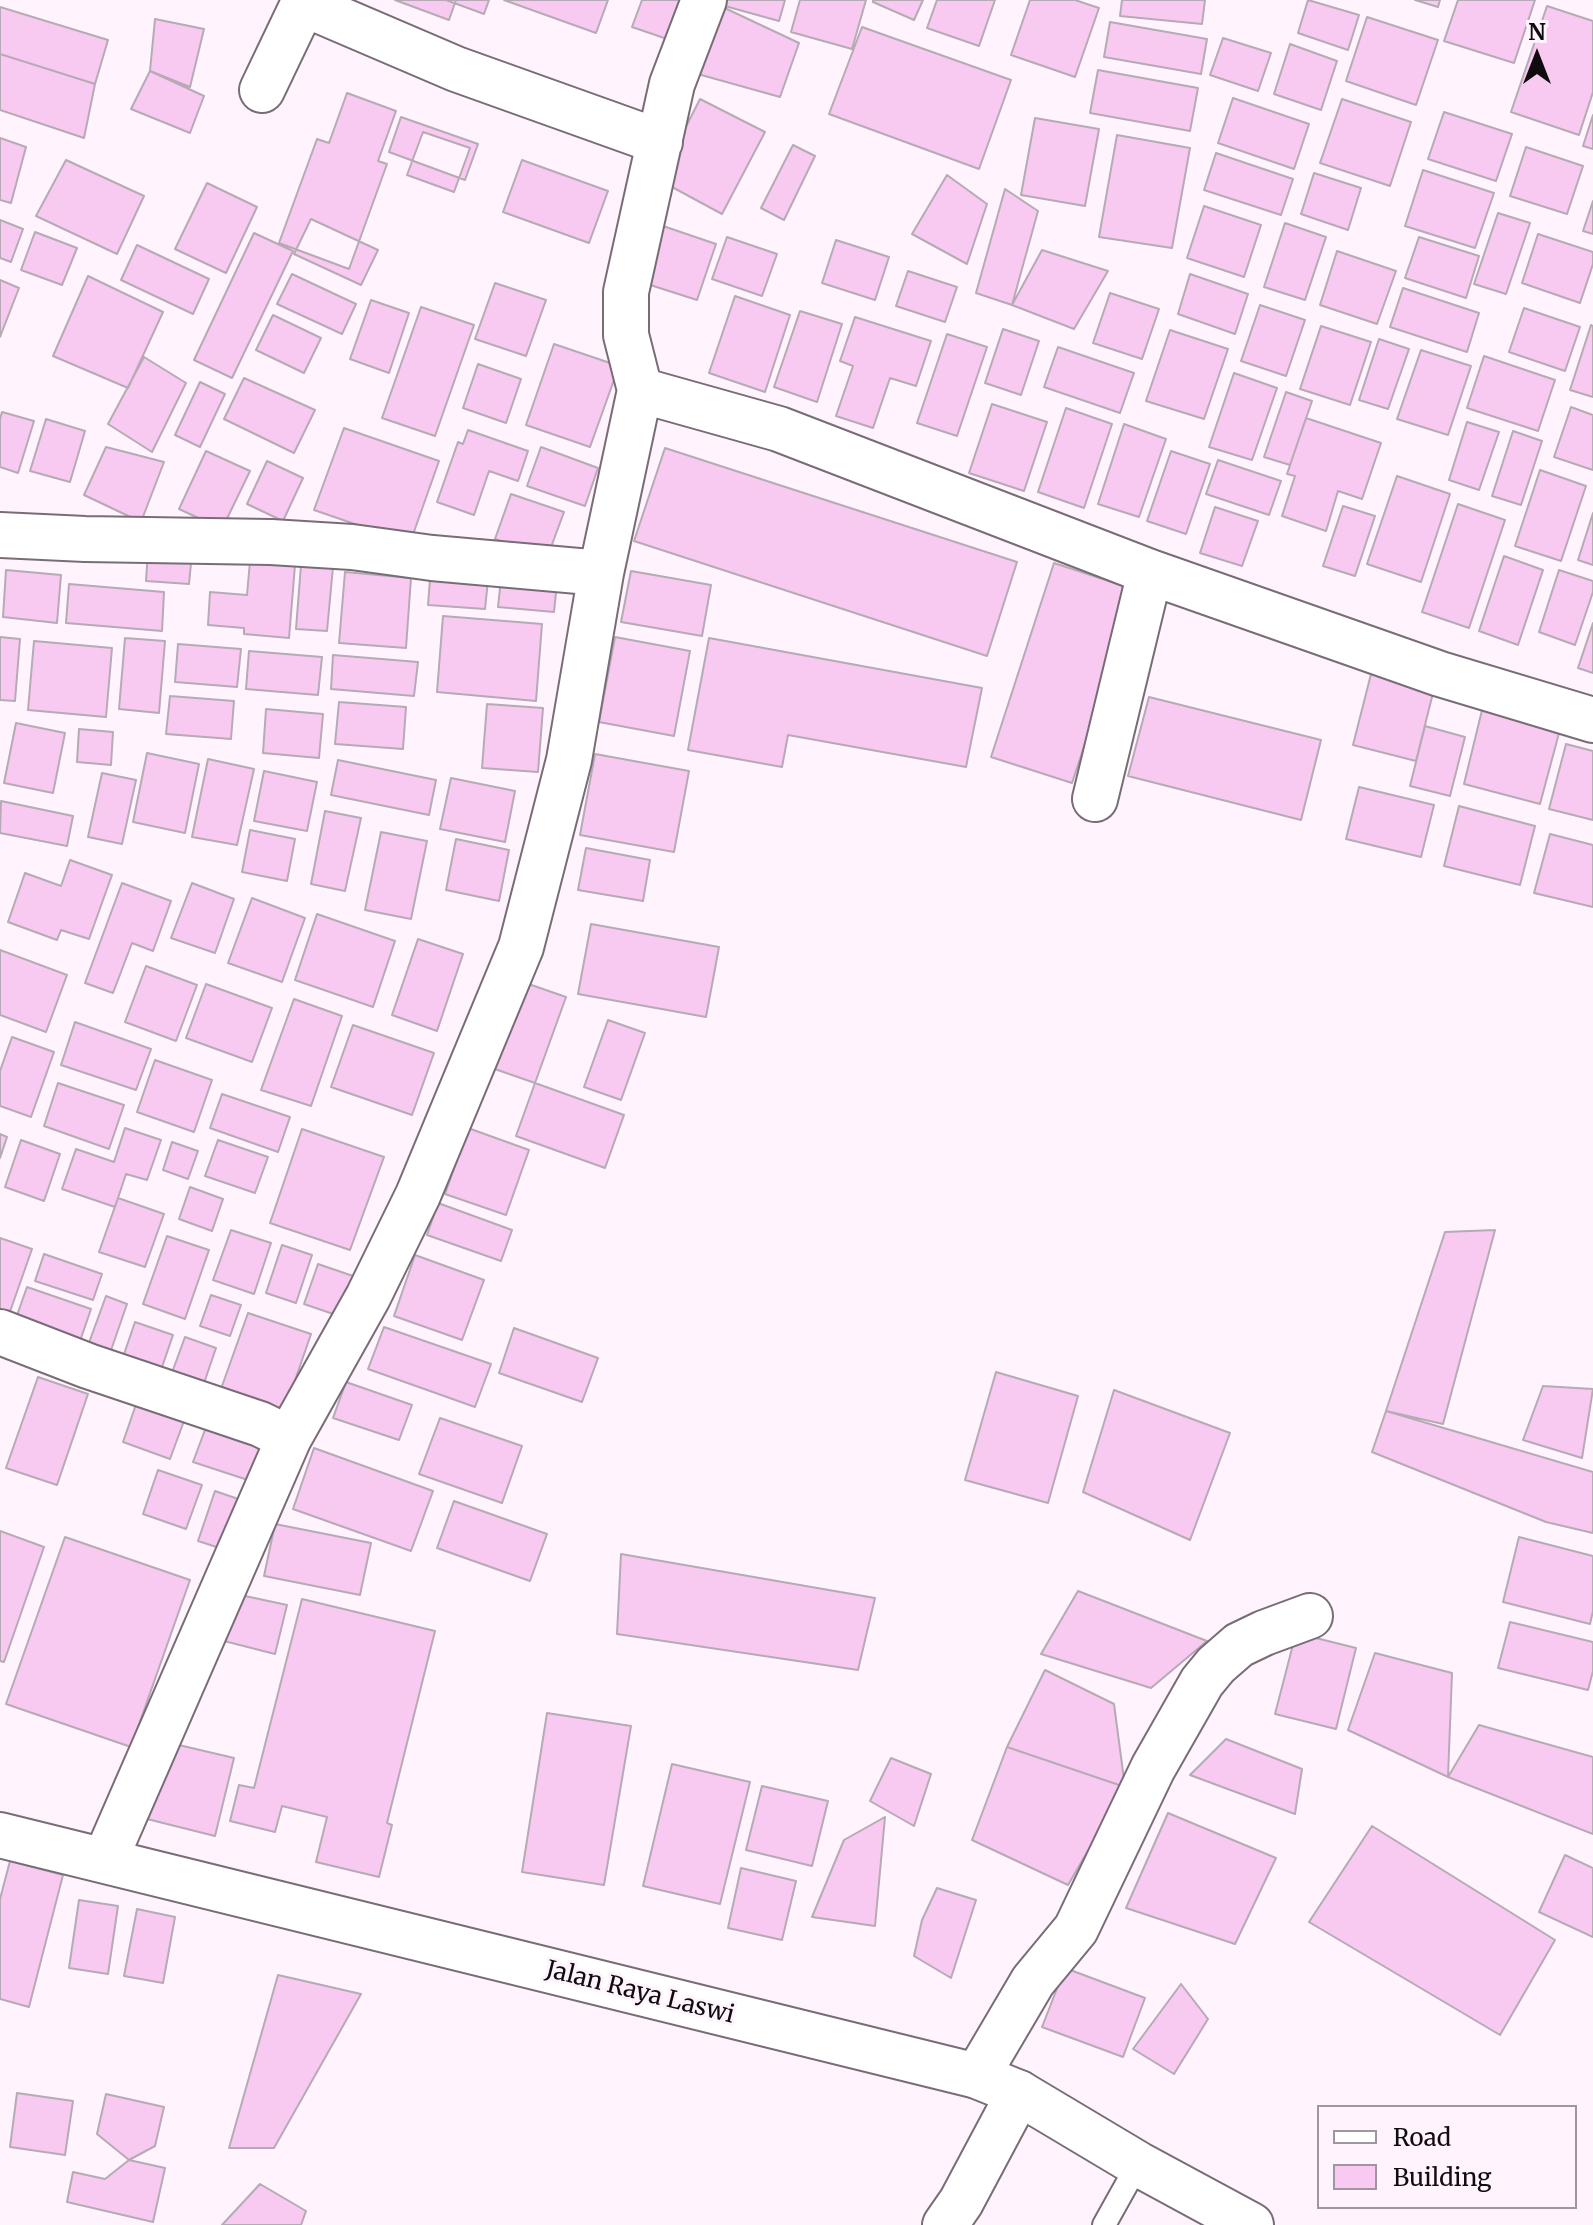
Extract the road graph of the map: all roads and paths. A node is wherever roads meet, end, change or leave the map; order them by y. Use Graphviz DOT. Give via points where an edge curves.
graph roads {
  1 [pos="704,0"];
  2 [pos="305,2"];
  3 [pos="262,90"];
  4 [pos="660,142"];
  5 [pos="640,390"];
  6 [pos="0,535"];
  7 [pos="1150,572"];
  8 [pos="601,573"];
  9 [pos="1593,720"];
  10 [pos="1095,799"];
  11 [pos="0,1332"];
  12 [pos="289,1438"];
  13 [pos="1310,1616"];
  14 [pos="0,1835"];
  15 [pos="105,1860"];
  16 [pos="977,2076"];
  17 [pos="1019,2093"];
  18 [pos="1138,2164"];
  19 [pos="945,2225"];
  20 [pos="1104,2225"];
  21 [pos="1251,2225"];
  1 -- 4 [label="street" via="672,84"];
  2 -- 3 [label="street"];
  2 -- 4 [label="street" via="456,69"];
  4 -- 5 [label="street" via="626,292 626,335"];
  5 -- 7 [label="street" via="779,429"];
  5 -- 8 [label="street"];
  6 -- 8 [label="street" via="339,546"];
  7 -- 9 [label="street" via="1440,674"];
  7 -- 10 [label="street"];
  8 -- 12 [label="street" via="569,760 521,947 418,1195"];
  11 -- 12 [label="street"];
  12 -- 15 [label="street"];
  13 -- 16 [label="street" via="1239,1645 1202,1682 1153,1768 1076,1929 1033,1981"];
  14 -- 15 [label="street, Jalan Raya Laswi"];
  15 -- 16 [label="street, Jalan Raya Laswi"];
  16 -- 17 [label="street, Jalan Raya Laswi"];
  17 -- 18 [label="street, Jalan Raya Laswi"];
  17 -- 19 [label="street"];
  18 -- 20 [label="lane"];
  18 -- 21 [label="street, Jalan Raya Laswi"];
}
